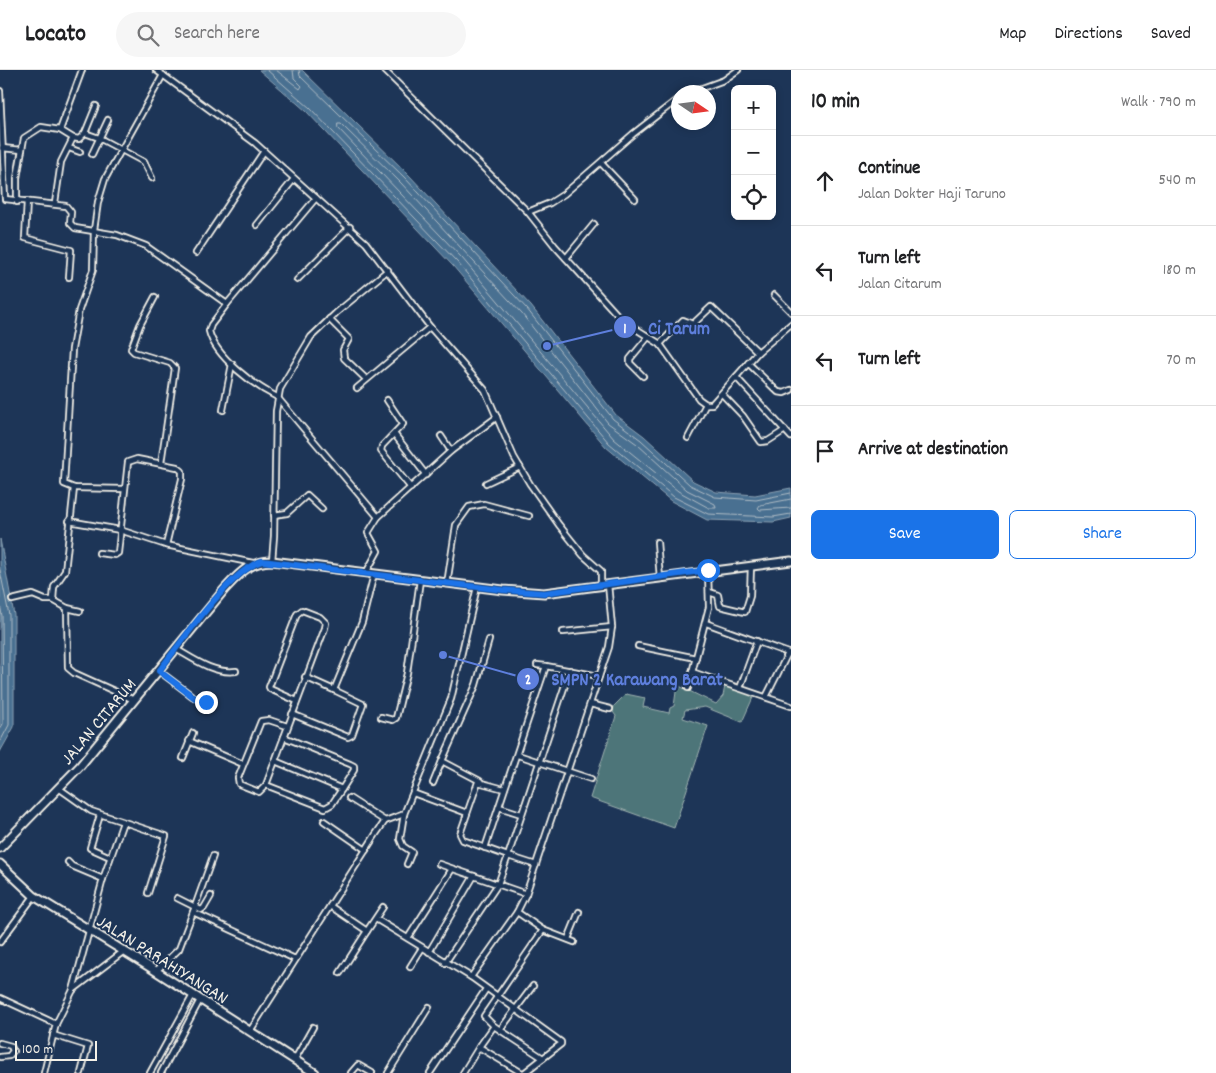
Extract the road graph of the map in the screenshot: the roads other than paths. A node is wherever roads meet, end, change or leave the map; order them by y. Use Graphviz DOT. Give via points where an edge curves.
graph roads {
  1 [pos="82,70"];
  2 [pos="156,70"];
  3 [pos="384,70"];
  4 [pos="738,70"];
  5 [pos="163,74"];
  6 [pos="710,85"];
  7 [pos="0,90"];
  8 [pos="671,105"];
  9 [pos="96,106"];
  10 [pos="108,120"];
  11 [pos="60,130"];
  12 [pos="85,133"];
  13 [pos="73,138"];
  14 [pos="99,138"];
  15 [pos="2,148"];
  16 [pos="69,148"];
  17 [pos="22,150"];
  18 [pos="122,150"];
  19 [pos="264,151"];
  20 [pos="80,152"];
  21 [pos="92,154"];
  22 [pos="601,163"];
  23 [pos="152,178"];
  24 [pos="294,179"];
  25 [pos="316,198"];
  26 [pos="635,199"];
  27 [pos="27,201"];
  28 [pos="17,202"];
  29 [pos="55,204"];
  30 [pos="528,212"];
  31 [pos="594,224"];
  32 [pos="257,225"];
  33 [pos="350,227"];
  34 [pos="94,230"];
  35 [pos="196,253"];
  36 [pos="566,258"];
  37 [pos="388,270"];
  38 [pos="69,277"];
  39 [pos="296,280"];
  40 [pos="774,295"];
  41 [pos="155,297"];
  42 [pos="227,304"];
  43 [pos="791,312"];
  44 [pos="329,319"];
  45 [pos="791,324"];
  46 [pos="430,327"];
  47 [pos="649,336"];
  48 [pos="660,344"];
  49 [pos="758,352"];
  50 [pos="748,363"];
  51 [pos="232,364"];
  52 [pos="643,376"];
  53 [pos="736,377"];
  54 [pos="366,380"];
  55 [pos="357,388"];
  56 [pos="791,390"];
  57 [pos="722,394"];
  58 [pos="277,397"];
  59 [pos="387,400"];
  60 [pos="706,404"];
  61 [pos="223,410"];
  62 [pos="496,417"];
  63 [pos="785,430"];
  64 [pos="395,435"];
  65 [pos="441,436"];
  66 [pos="791,437"];
  67 [pos="688,438"];
  68 [pos="451,451"];
  69 [pos="161,464"];
  70 [pos="520,467"];
  71 [pos="426,475"];
  72 [pos="486,483"];
  73 [pos="74,488"];
  74 [pos="411,488"];
  75 [pos="124,489"];
  76 [pos="322,509"];
  77 [pos="274,515"];
  78 [pos="529,516"];
  79 [pos="378,517"];
  80 [pos="69,521"];
  81 [pos="120,530"];
  82 [pos="657,542"];
  83 [pos="166,545"];
  84 [pos="100,553"];
  85 [pos="272,561"];
  86 [pos="791,561"];
  87 [pos="254,564"];
  88 [pos="751,566"];
  89 [pos="708,570"];
  90 [pos="366,573"];
  91 [pos="374,574"];
  92 [pos="660,578"];
  93 [pos="420,580"];
  94 [pos="448,584"];
  95 [pos="605,585"];
  96 [pos="478,587"];
  97 [pos="709,592"];
  98 [pos="12,600"];
  99 [pos="53,600"];
  100 [pos="67,608"];
  101 [pos="80,611"];
  102 [pos="706,623"];
  103 [pos="612,627"];
  104 [pos="563,632"];
  105 [pos="489,640"];
  106 [pos="757,641"];
  107 [pos="638,646"];
  108 [pos="176,649"];
  109 [pos="789,653"];
  110 [pos="696,658"];
  111 [pos="537,665"];
  112 [pos="546,666"];
  113 [pos="570,670"];
  114 [pos="159,671"];
  115 [pos="236,671"];
  116 [pos="692,672"];
  117 [pos="599,676"];
  118 [pos="305,677"];
  119 [pos="688,688"];
  120 [pos="740,688"];
  121 [pos="334,690"];
  122 [pos="766,697"];
  123 [pos="134,700"];
  124 [pos="297,701"];
  125 [pos="206,702"];
  126 [pos="590,704"];
  127 [pos="791,706"];
  128 [pos="610,709"];
  129 [pos="292,714"];
  130 [pos="381,717"];
  131 [pos="287,726"];
  132 [pos="193,733"];
  133 [pos="284,737"];
  134 [pos="189,742"];
  135 [pos="518,755"];
  136 [pos="183,758"];
  137 [pos="276,761"];
  138 [pos="442,762"];
  139 [pos="539,762"];
  140 [pos="243,764"];
  141 [pos="568,771"];
  142 [pos="591,779"];
  143 [pos="480,781"];
  144 [pos="432,783"];
  145 [pos="266,785"];
  146 [pos="60,789"];
  147 [pos="504,789"];
  148 [pos="342,790"];
  149 [pos="413,793"];
  150 [pos="349,798"];
  151 [pos="498,806"];
  152 [pos="467,813"];
  153 [pos="100,814"];
  154 [pos="404,814"];
  155 [pos="521,814"];
  156 [pos="324,821"];
  157 [pos="385,821"];
  158 [pos="123,822"];
  159 [pos="0,848"];
  160 [pos="485,848"];
  161 [pos="366,850"];
  162 [pos="213,856"];
  163 [pos="508,856"];
  164 [pos="110,857"];
  165 [pos="68,862"];
  166 [pos="0,864"];
  167 [pos="407,864"];
  168 [pos="439,864"];
  169 [pos="536,865"];
  170 [pos="452,869"];
  171 [pos="474,876"];
  172 [pos="103,879"];
  173 [pos="498,884"];
  174 [pos="148,893"];
  175 [pos="526,894"];
  176 [pos="34,896"];
  177 [pos="211,896"];
  178 [pos="177,898"];
  179 [pos="194,905"];
  180 [pos="330,906"];
  181 [pos="383,907"];
  182 [pos="193,912"];
  183 [pos="517,912"];
  184 [pos="579,912"];
  185 [pos="376,919"];
  186 [pos="89,930"];
  187 [pos="543,930"];
  188 [pos="367,931"];
  189 [pos="408,938"];
  190 [pos="568,939"];
  191 [pos="0,942"];
  192 [pos="574,942"];
  193 [pos="422,948"];
  194 [pos="124,951"];
  195 [pos="429,952"];
  196 [pos="296,959"];
  197 [pos="445,963"];
  198 [pos="410,967"];
  199 [pos="156,971"];
  200 [pos="340,973"];
  201 [pos="471,977"];
  202 [pos="533,986"];
  203 [pos="486,988"];
  204 [pos="73,990"];
  205 [pos="193,995"];
  206 [pos="497,996"];
  207 [pos="0,998"];
  208 [pos="200,1000"];
  209 [pos="429,1008"];
  210 [pos="516,1009"];
  211 [pos="56,1024"];
  212 [pos="494,1026"];
  213 [pos="313,1027"];
  214 [pos="500,1030"];
  215 [pos="250,1031"];
  216 [pos="53,1035"];
  217 [pos="0,1043"];
  218 [pos="479,1047"];
  219 [pos="0,1057"];
  220 [pos="543,1058"];
  221 [pos="295,1059"];
  222 [pos="44,1073"];
  223 [pos="81,1073"];
  224 [pos="150,1073"];
  225 [pos="161,1073"];
  226 [pos="315,1073"];
  227 [pos="351,1073"];
  228 [pos="372,1073"];
  229 [pos="388,1073"];
  230 [pos="430,1073"];
  231 [pos="463,1073"];
  232 [pos="523,1073"];
  1 -- 11 [label="street"];
  2 -- 5 [label="street"];
  3 -- 30 [label="street"];
  4 -- 6 [label="street"];
  5 -- 18 [label="street"];
  5 -- 19 [label="street"];
  7 -- 15 [label="street"];
  8 -- 22 [label="street"];
  9 -- 12 [label="street"];
  10 -- 14 [label="street"];
  11 -- 13 [label="street"];
  11 -- 17 [label="street" via="50,127 37,129 24,138"];
  12 -- 13 [label="street" via="79,139"];
  12 -- 14 [label="street"];
  13 -- 16 [label="street"];
  14 -- 18 [label="street"];
  14 -- 21 [label="street"];
  15 -- 17 [label="street"];
  15 -- 28 [label="street" via="5,199"];
  16 -- 20 [label="street"];
  16 -- 29 [label="street" via="61,162"];
  17 -- 28 [label="street"];
  18 -- 23 [label="street" via="144,162"];
  18 -- 34 [label="street" via="102,187"];
  19 -- 24 [label="street"];
  19 -- 35 [label="street"];
  22 -- 26 [label="street"];
  22 -- 30 [label="street" via="564,194"];
  24 -- 25 [label="street"];
  24 -- 32 [label="street"];
  25 -- 33 [label="street"];
  25 -- 42 [label="street"];
  27 -- 28 [label="street"];
  27 -- 29 [label="street"];
  27 -- 38 [label="street" via="25,238 71,250"];
  29 -- 34 [label="street" via="70,209 71,226"];
  30 -- 36 [label="street"];
  31 -- 36 [label="street"];
  33 -- 37 [label="street"];
  33 -- 39 [label="street"];
  34 -- 42 [label="street" via="132,239 146,246"];
  34 -- 73 [label="street" via="93,270 79,310 70,378 64,484"];
  36 -- 47 [label="street" via="622,320 632,329"];
  37 -- 44 [label="street"];
  37 -- 46 [label="street"];
  40 -- 43 [label="street"];
  41 -- 69 [label="street" via="131,349 175,368"];
  42 -- 51 [label="street" via="209,331"];
  44 -- 54 [label="street" via="349,339 343,350 344,358"];
  44 -- 58 [label="street" via="311,337 286,376"];
  45 -- 49 [label="street"];
  46 -- 54 [label="street"];
  46 -- 62 [label="street" via="486,390"];
  47 -- 48 [label="street"];
  47 -- 52 [label="street" via="630,359"];
  48 -- 49 [label="street" via="683,320 693,324 710,307"];
  48 -- 60 [label="street" via="699,399"];
  49 -- 50 [label="street"];
  50 -- 53 [label="street"];
  50 -- 56 [label="street" via="778,392"];
  51 -- 58 [label="street" via="248,380"];
  51 -- 61 [label="street"];
  53 -- 57 [label="street"];
  53 -- 63 [label="street"];
  54 -- 55 [label="street"];
  57 -- 60 [label="street" via="712,404"];
  57 -- 63 [label="street" via="761,442"];
  58 -- 77 [label="street"];
  58 -- 79 [label="street"];
  59 -- 64 [label="street" via="403,424"];
  60 -- 67 [label="street"];
  62 -- 68 [label="street"];
  62 -- 70 [label="street"];
  63 -- 66 [label="street"];
  64 -- 71 [label="street"];
  64 -- 74 [label="street" via="382,446 381,451"];
  65 -- 68 [label="street"];
  68 -- 71 [label="street"];
  69 -- 75 [label="street" via="132,459 128,462"];
  69 -- 83 [label="street" via="182,471"];
  70 -- 72 [label="street"];
  70 -- 95 [label="street" via="559,525 601,572"];
  71 -- 74 [label="street"];
  73 -- 75 [label="street"];
  73 -- 80 [label="street"];
  74 -- 79 [label="street"];
  75 -- 81 [label="street"];
  76 -- 77 [label="street" via="307,496 286,513"];
  77 -- 85 [label="street"];
  78 -- 94 [label="street" via="484,504 469,507 456,525"];
  79 -- 90 [label="street" via="368,533 378,551"];
  80 -- 81 [label="street"];
  80 -- 99 [label="street" via="65,571 54,586"];
  81 -- 83 [label="street"];
  81 -- 84 [label="street" via="116,555"];
  82 -- 92 [label="street"];
  83 -- 87 [label="street"];
  85 -- 87 [label="street"];
  85 -- 90 [label="street"];
  86 -- 88 [label="street"];
  87 -- 108 [label="street, JALAN CITARUM" via="224,590"];
  88 -- 89 [label="street"];
  88 -- 97 [label="street" via="750,596 745,612 720,606 718,595"];
  89 -- 92 [label="street"];
  89 -- 97 [label="street"];
  90 -- 91 [label="street"];
  91 -- 93 [label="street"];
  91 -- 121 [label="street" via="362,622"];
  92 -- 95 [label="street"];
  93 -- 94 [label="street"];
  93 -- 130 [label="street" via="407,673 396,718"];
  94 -- 96 [label="street"];
  95 -- 96 [label="street" via="544,593"];
  95 -- 103 [label="street"];
  96 -- 149 [label="street" via="451,700"];
  97 -- 102 [label="street"];
  98 -- 99 [label="street" via="27,595"];
  99 -- 100 [label="street"];
  100 -- 101 [label="street"];
  100 -- 123 [label="street" via="68,668"];
  102 -- 106 [label="street"];
  102 -- 110 [label="street"];
  103 -- 104 [label="street"];
  103 -- 117 [label="street" via="612,637"];
  105 -- 138 [label="street" via="476,685"];
  106 -- 109 [label="street"];
  106 -- 120 [label="street"];
  107 -- 110 [label="street"];
  108 -- 114 [label="street, JALAN CITARUM"];
  108 -- 115 [label="street" via="212,669"];
  109 -- 122 [label="street"];
  110 -- 116 [label="street"];
  111 -- 112 [label="street"];
  112 -- 113 [label="street"];
  112 -- 135 [label="street"];
  113 -- 117 [label="street"];
  113 -- 139 [label="street"];
  114 -- 123 [label="street, JALAN CITARUM"];
  114 -- 125 [label="street" via="195,698"];
  116 -- 119 [label="street"];
  116 -- 120 [label="street"];
  117 -- 126 [label="street"];
  118 -- 121 [label="street"];
  118 -- 124 [label="street"];
  118 -- 124 [label="street" via="326,623 302,610 297,614 269,687"];
  120 -- 122 [label="street"];
  121 -- 129 [label="street" via="363,704 352,736"];
  122 -- 127 [label="street"];
  123 -- 146 [label="street, JALAN CITARUM"];
  124 -- 129 [label="street"];
  126 -- 128 [label="street"];
  126 -- 141 [label="street"];
  129 -- 131 [label="street"];
  131 -- 133 [label="street"];
  131 -- 140 [label="street" via="269,720 260,721"];
  132 -- 134 [label="street"];
  133 -- 137 [label="street"];
  133 -- 148 [label="street" via="354,766"];
  134 -- 136 [label="street"];
  134 -- 140 [label="street"];
  135 -- 139 [label="street"];
  135 -- 147 [label="street"];
  137 -- 145 [label="street"];
  137 -- 148 [label="street"];
  138 -- 143 [label="street"];
  138 -- 144 [label="street"];
  139 -- 141 [label="street"];
  139 -- 155 [label="street"];
  140 -- 145 [label="street" via="238,778 240,784 259,792"];
  141 -- 142 [label="street"];
  141 -- 169 [label="street"];
  143 -- 147 [label="street"];
  143 -- 152 [label="street"];
  145 -- 148 [label="street" via="325,808"];
  146 -- 153 [label="street"];
  146 -- 159 [label="street, JALAN CITARUM"];
  147 -- 151 [label="street"];
  149 -- 152 [label="street"];
  149 -- 154 [label="street"];
  150 -- 157 [label="street"];
  151 -- 155 [label="street"];
  151 -- 160 [label="street"];
  152 -- 160 [label="street" via="460,837"];
  153 -- 158 [label="street"];
  153 -- 164 [label="street" via="90,848"];
  154 -- 157 [label="street"];
  154 -- 167 [label="street" via="400,839 403,846 412,852"];
  155 -- 163 [label="street"];
  156 -- 161 [label="street"];
  157 -- 161 [label="street"];
  158 -- 164 [label="street"];
  158 -- 174 [label="street" via="166,836"];
  160 -- 163 [label="street"];
  161 -- 180 [label="street"];
  162 -- 179 [label="street"];
  163 -- 169 [label="street"];
  163 -- 173 [label="street"];
  164 -- 172 [label="street"];
  165 -- 172 [label="street"];
  166 -- 176 [label="street, JALAN PARAHIYANGAN"];
  168 -- 170 [label="street"];
  169 -- 175 [label="street"];
  170 -- 171 [label="street"];
  170 -- 189 [label="street"];
  171 -- 173 [label="street"];
  171 -- 195 [label="street"];
  172 -- 186 [label="street"];
  173 -- 175 [label="street"];
  173 -- 197 [label="street"];
  175 -- 183 [label="street"];
  176 -- 186 [label="street, JALAN PARAHIYANGAN"];
  176 -- 191 [label="street"];
  177 -- 179 [label="street" via="203,910"];
  178 -- 179 [label="street"];
  179 -- 182 [label="street"];
  180 -- 188 [label="street"];
  180 -- 196 [label="street"];
  181 -- 185 [label="street"];
  182 -- 196 [label="street"];
  182 -- 199 [label="street" via="179,949"];
  183 -- 187 [label="street"];
  183 -- 201 [label="street"];
  184 -- 190 [label="street"];
  185 -- 188 [label="street"];
  185 -- 189 [label="street"];
  186 -- 194 [label="street, JALAN PARAHIYANGAN"];
  186 -- 204 [label="street"];
  187 -- 190 [label="street"];
  187 -- 206 [label="street"];
  188 -- 200 [label="street"];
  189 -- 193 [label="street"];
  190 -- 192 [label="street"];
  193 -- 195 [label="street"];
  193 -- 198 [label="street"];
  194 -- 199 [label="street, JALAN PARAHIYANGAN"];
  194 -- 204 [label="street"];
  195 -- 197 [label="street"];
  196 -- 215 [label="street"];
  197 -- 201 [label="street"];
  199 -- 205 [label="street, JALAN PARAHIYANGAN"];
  201 -- 203 [label="street"];
  202 -- 210 [label="street"];
  203 -- 206 [label="street"];
  203 -- 230 [label="street"];
  204 -- 211 [label="street"];
  205 -- 208 [label="street, JALAN PARAHIYANGAN"];
  205 -- 224 [label="street"];
  206 -- 210 [label="street"];
  206 -- 212 [label="street" via="484,1016"];
  207 -- 211 [label="street"];
  208 -- 215 [label="street, JALAN PARAHIYANGAN"];
  208 -- 225 [label="street"];
  209 -- 229 [label="street"];
  210 -- 214 [label="street"];
  210 -- 220 [label="street" via="561,1042"];
  211 -- 216 [label="street"];
  212 -- 214 [label="street"];
  212 -- 218 [label="street"];
  213 -- 221 [label="street"];
  214 -- 220 [label="street"];
  215 -- 221 [label="street, JALAN PARAHIYANGAN"];
  216 -- 222 [label="street"];
  216 -- 223 [label="street" via="88,1046"];
  217 -- 219 [label="street" via="11,1046 13,1052"];
  218 -- 231 [label="street"];
  218 -- 232 [label="street"];
  220 -- 232 [label="street"];
  221 -- 226 [label="street, JALAN PARAHIYANGAN"];
  227 -- 228 [label="street" via="358,1065"];
}
